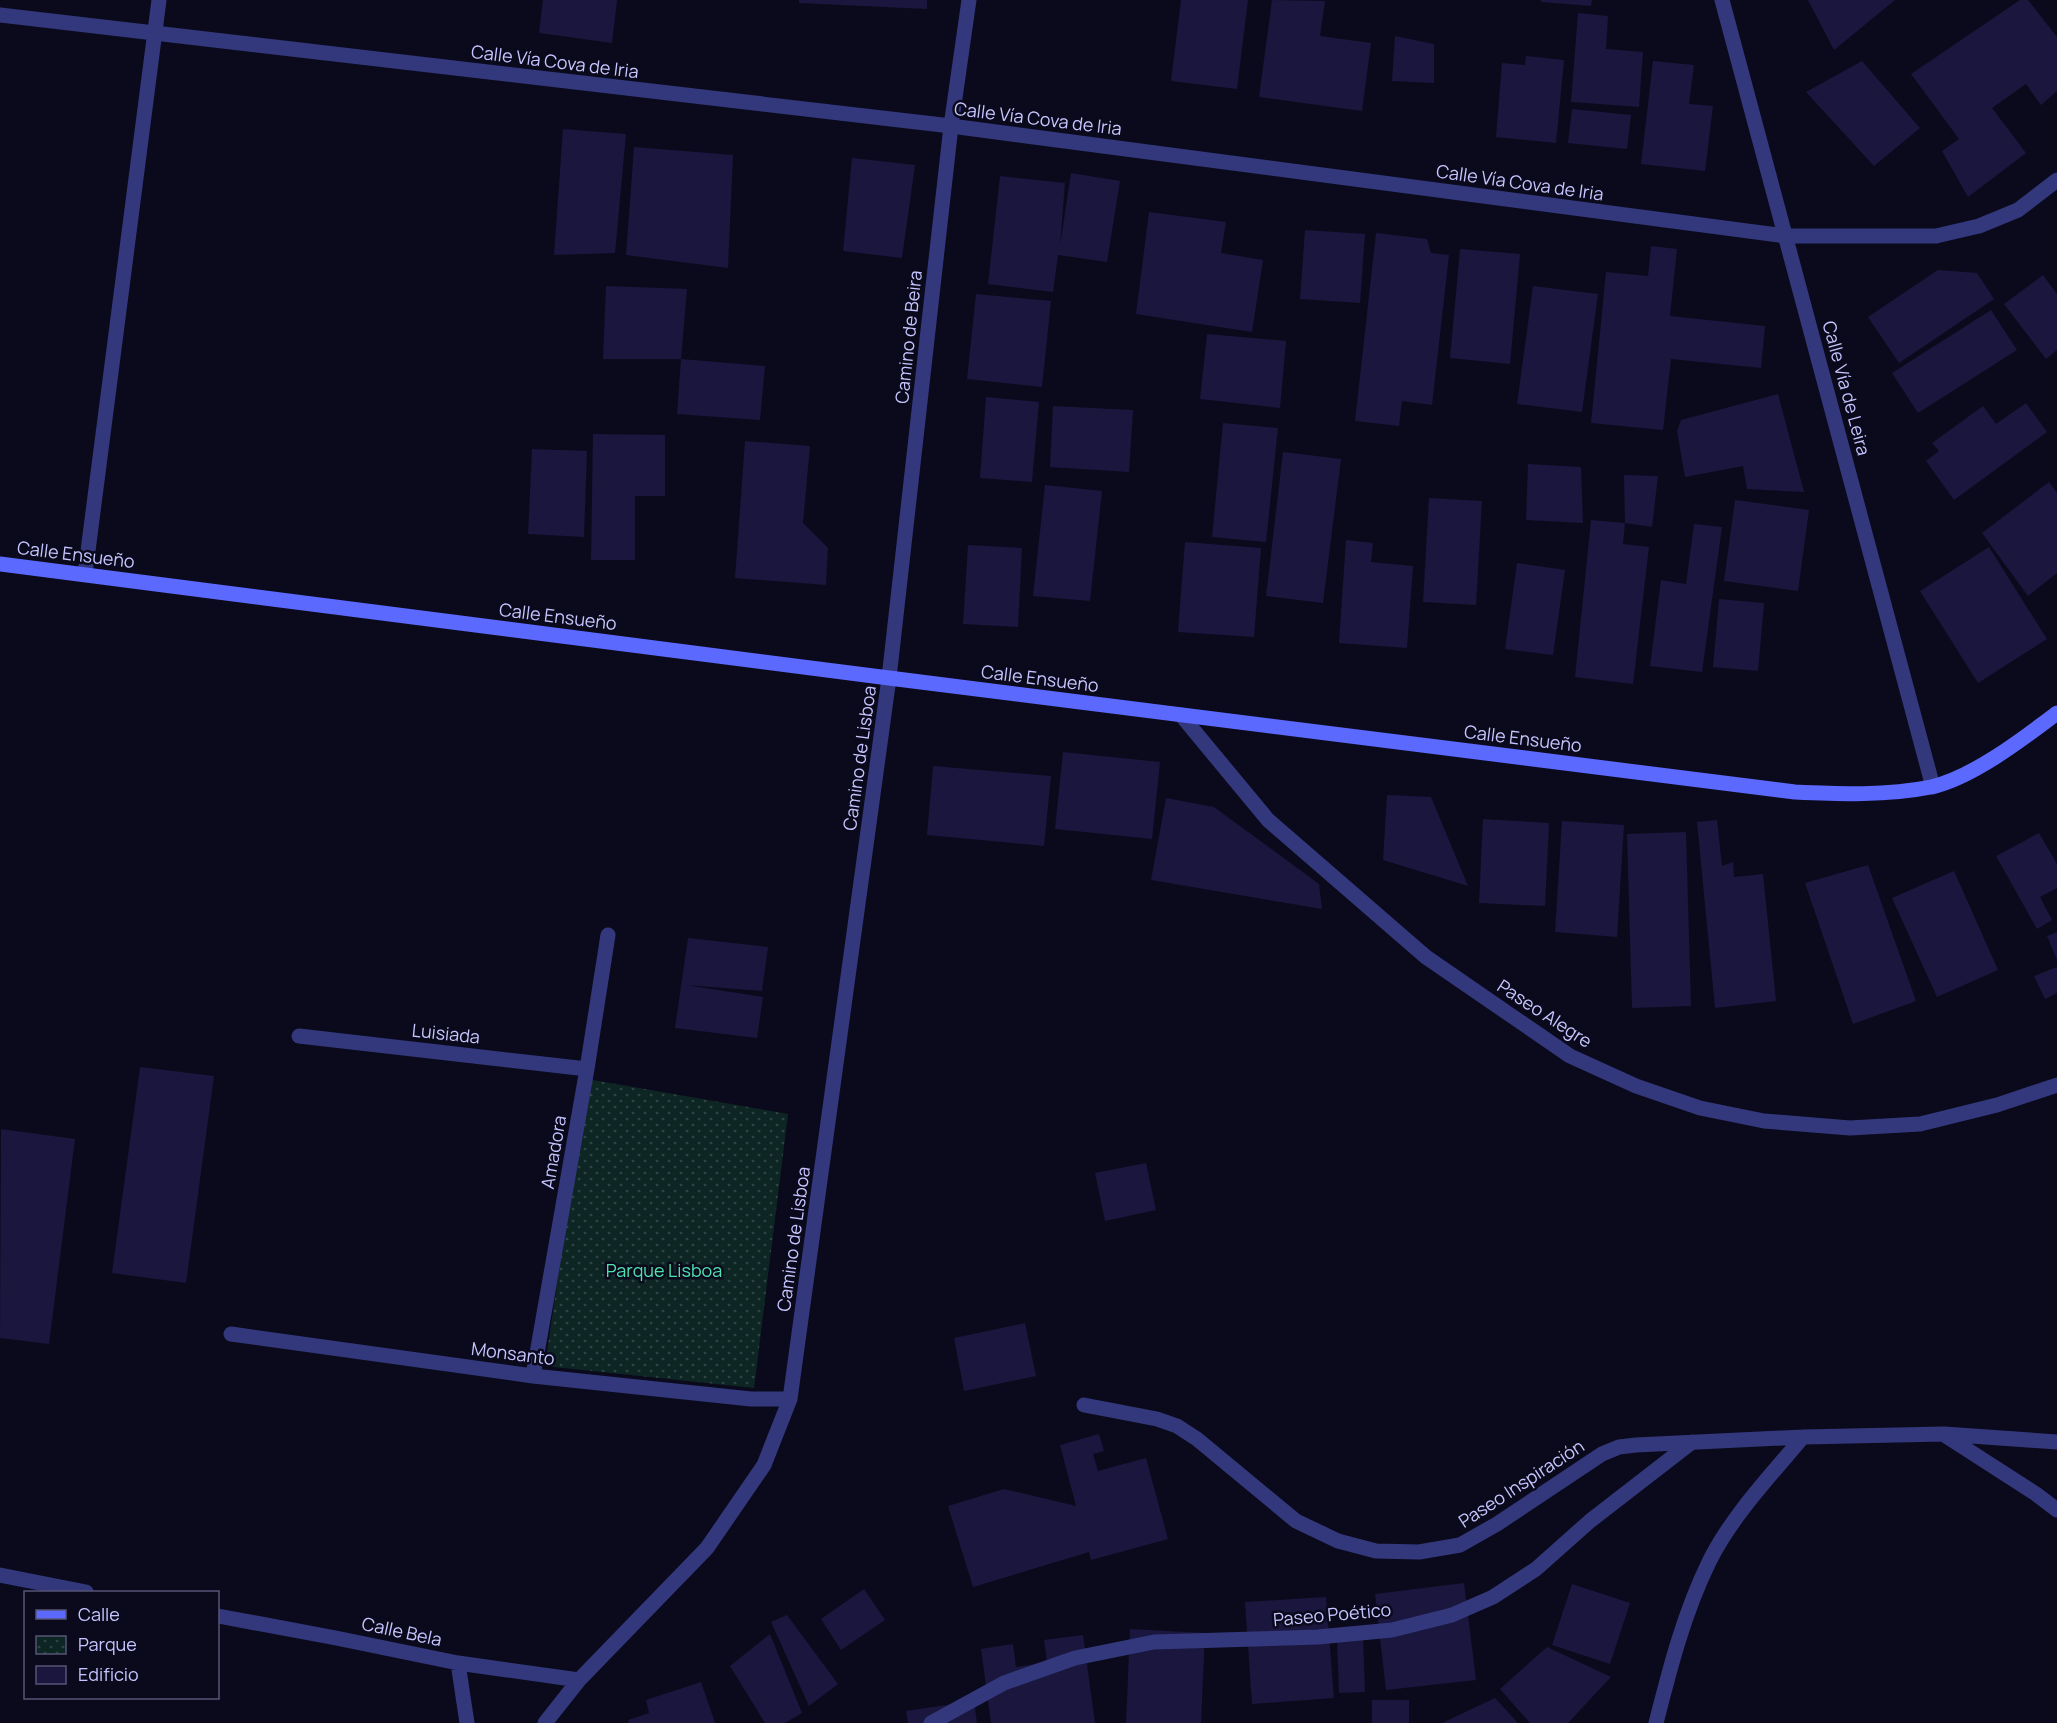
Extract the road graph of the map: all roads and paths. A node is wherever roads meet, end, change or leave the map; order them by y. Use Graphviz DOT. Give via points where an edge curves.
graph roads {
  1 [pos="159,0"];
  2 [pos="969,0"];
  3 [pos="1722,0"];
  4 [pos="0,15"];
  5 [pos="154,34"];
  6 [pos="951,126"];
  7 [pos="2057,180"];
  8 [pos="1786,236"];
  9 [pos="0,564"];
  10 [pos="85,574"];
  11 [pos="889,678"];
  12 [pos="2057,713"];
  13 [pos="1181,715"];
  14 [pos="1933,787"];
  15 [pos="608,934"];
  16 [pos="299,1036"];
  17 [pos="587,1069"];
  18 [pos="2057,1085"];
  19 [pos="231,1334"];
  20 [pos="533,1376"];
  21 [pos="790,1400"];
  22 [pos="1084,1405"];
  23 [pos="1944,1434"];
  24 [pos="1803,1437"];
  25 [pos="1692,1442"];
  26 [pos="2057,1442"];
  27 [pos="2057,1510"];
  28 [pos="0,1575"];
  29 [pos="76,1591"];
  30 [pos="219,1616"];
  31 [pos="458,1663"];
  32 [pos="579,1680"];
  33 [pos="467,1723"];
  34 [pos="545,1723"];
  35 [pos="932,1723"];
  36 [pos="1656,1723"];
  1 -- 5 [label="street"];
  2 -- 6 [label="street, Camino de Beira"];
  3 -- 8 [label="street, Calle Vía de Leira"];
  4 -- 5 [label="street, Calle Vía Cova de Iria"];
  5 -- 6 [label="street, Calle Vía Cova de Iria"];
  5 -- 10 [label="street"];
  6 -- 8 [label="street, Calle Vía Cova de Iria"];
  6 -- 11 [label="street, Camino de Beira"];
  7 -- 8 [label="street, Calle Vía Cova de Iria" via="2018,210 1979,226 1936,236"];
  8 -- 14 [label="street, Calle Vía de Leira"];
  9 -- 10 [label="street, Calle Ensueño"];
  10 -- 11 [label="street, Calle Ensueño"];
  11 -- 13 [label="street, Calle Ensueño"];
  11 -- 21 [label="street, Camino de Lisboa"];
  12 -- 14 [label="street, Calle Ensueño" via="1978,768"];
  13 -- 14 [label="street, Calle Ensueño" via="1795,792 1866,795"];
  13 -- 18 [label="street, Paseo Alegre" via="1268,820 1426,957 1570,1056 1636,1086 1700,1108 1764,1121 1850,1128 1920,1124"];
  15 -- 17 [label="street, Amadora"];
  16 -- 17 [label="street, Luisiada"];
  17 -- 20 [label="street, Amadora"];
  19 -- 20 [label="street, Monsanto"];
  20 -- 21 [label="street, Monsanto"];
  21 -- 32 [label="street, Camino de Lisboa" via="764,1465 706,1548"];
  22 -- 25 [label="street, Paseo Inspiración" via="1177,1426 1296,1521 1338,1541 1376,1551 1419,1552 1460,1545 1602,1454 1619,1447"];
  23 -- 24 [label="street, Paseo Inspiración"];
  23 -- 26 [label="street, Paseo Inspiración"];
  23 -- 27 [label="street"];
  24 -- 25 [label="street, Paseo Inspiración"];
  24 -- 36 [label="street" via="1746,1505 1710,1560 1679,1633"];
  25 -- 35 [label="street, Paseo Poético" via="1590,1521 1536,1569 1494,1597 1452,1615 1392,1630 1318,1637 1154,1642 1075,1658 1004,1683"];
  28 -- 29 [label="street"];
  30 -- 31 [label="street, Calle Bela"];
  31 -- 32 [label="street, Calle Bela"];
  31 -- 33 [label="street"];
  32 -- 34 [label="street, Camino de Lisboa"];
}
